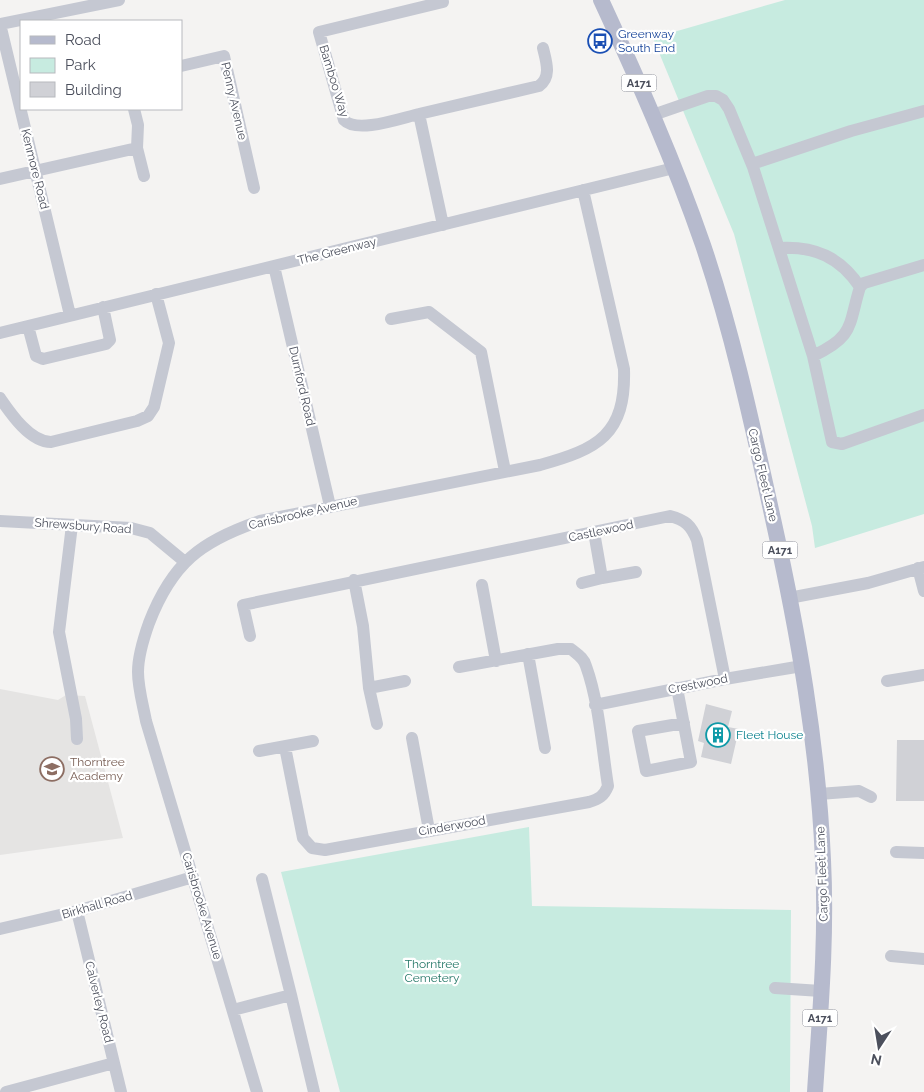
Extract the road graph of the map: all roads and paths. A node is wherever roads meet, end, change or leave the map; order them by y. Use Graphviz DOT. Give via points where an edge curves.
graph roads {
  1 [pos="117,0"];
  2 [pos="601,0"];
  3 [pos="443,2"];
  4 [pos="0,24"];
  5 [pos="543,48"];
  6 [pos="182,66"];
  7 [pos="20,109"];
  8 [pos="20,110"];
  9 [pos="134,110"];
  10 [pos="924,111"];
  11 [pos="419,114"];
  12 [pos="653,116"];
  13 [pos="138,148"];
  14 [pos="752,164"];
  15 [pos="674,168"];
  16 [pos="35,172"];
  17 [pos="144,176"];
  18 [pos="0,179"];
  19 [pos="254,188"];
  20 [pos="583,190"];
  21 [pos="443,225"];
  22 [pos="779,248"];
  23 [pos="924,265"];
  24 [pos="274,266"];
  25 [pos="860,287"];
  26 [pos="156,294"];
  27 [pos="103,307"];
  28 [pos="70,315"];
  29 [pos="391,319"];
  30 [pos="28,326"];
  31 [pos="0,333"];
  32 [pos="813,356"];
  33 [pos="0,398"];
  34 [pos="924,415"];
  35 [pos="505,471"];
  36 [pos="330,506"];
  37 [pos="0,521"];
  38 [pos="72,525"];
  39 [pos="594,532"];
  40 [pos="185,562"];
  41 [pos="921,567"];
  42 [pos="636,572"];
  43 [pos="602,578"];
  44 [pos="354,580"];
  45 [pos="582,583"];
  46 [pos="482,586"];
  47 [pos="924,591"];
  48 [pos="789,598"];
  49 [pos="250,636"];
  50 [pos="528,654"];
  51 [pos="496,660"];
  52 [pos="802,666"];
  53 [pos="459,667"];
  54 [pos="924,675"];
  55 [pos="725,679"];
  56 [pos="405,681"];
  57 [pos="886,681"];
  58 [pos="370,688"];
  59 [pos="677,688"];
  60 [pos="595,705"];
  61 [pos="684,723"];
  62 [pos="377,724"];
  63 [pos="412,738"];
  64 [pos="77,739"];
  65 [pos="313,742"];
  66 [pos="285,747"];
  67 [pos="545,748"];
  68 [pos="259,751"];
  69 [pos="819,794"];
  70 [pos="870,797"];
  71 [pos="429,830"];
  72 [pos="896,852"];
  73 [pos="924,853"];
  74 [pos="193,877"];
  75 [pos="262,879"];
  76 [pos="77,911"];
  77 [pos="0,929"];
  78 [pos="891,956"];
  79 [pos="924,959"];
  80 [pos="775,988"];
  81 [pos="821,991"];
  82 [pos="291,995"];
  83 [pos="233,1010"];
  84 [pos="114,1063"];
  85 [pos="6,1092"];
  86 [pos="121,1092"];
  87 [pos="257,1092"];
  88 [pos="314,1092"];
  89 [pos="815,1092"];
  1 -- 4 [label="street"];
  2 -- 12 [label="main road, Cargo Fleet Lane / A171"];
  3 -- 11 [label="street, Bamboo Way" via="319,32 344,120 348,124 362,126"];
  4 -- 7 [label="street, Kenmore Road"];
  5 -- 11 [label="street, Bamboo Way" via="548,72 544,83 539,86"];
  6 -- 19 [label="street, Penny Avenue" via="224,56"];
  8 -- 16 [label="street, Kenmore Road"];
  9 -- 13 [label="street"];
  10 -- 14 [label="street"];
  11 -- 21 [label="street"];
  12 -- 14 [label="street" via="716,96 729,109"];
  12 -- 15 [label="main road, Cargo Fleet Lane / A171"];
  13 -- 16 [label="street"];
  13 -- 17 [label="street"];
  14 -- 22 [label="street"];
  15 -- 20 [label="street, The Greenway"];
  15 -- 48 [label="main road, Cargo Fleet Lane / A171" via="703,247 744,390"];
  16 -- 18 [label="street"];
  16 -- 28 [label="street, Kenmore Road"];
  20 -- 21 [label="street, The Greenway"];
  20 -- 35 [label="street, Carisbrooke Avenue" via="624,369 625,393 610,430 593,447 572,456"];
  21 -- 24 [label="street, The Greenway"];
  22 -- 25 [label="street" via="799,247 817,252 848,271"];
  22 -- 32 [label="street"];
  23 -- 25 [label="street"];
  24 -- 26 [label="street, The Greenway"];
  24 -- 36 [label="street, Durnford Road"];
  25 -- 32 [label="street" via="852,324 839,340"];
  26 -- 27 [label="street, The Greenway"];
  26 -- 33 [label="street" via="169,343 154,407 148,416 41,442"];
  27 -- 28 [label="street, The Greenway"];
  27 -- 30 [label="street" via="110,340 106,344 43,359 36,356"];
  28 -- 30 [label="street, The Greenway"];
  29 -- 35 [label="street" via="430,312 481,352"];
  30 -- 31 [label="street, The Greenway"];
  32 -- 34 [label="street" via="832,442 836,444"];
  35 -- 36 [label="street, Carisbrooke Avenue"];
  36 -- 40 [label="street, Carisbrooke Avenue" via="260,521 225,533"];
  37 -- 38 [label="street, Shrewsbury Road"];
  38 -- 40 [label="street, Shrewsbury Road" via="131,528 150,533"];
  38 -- 64 [label="street" via="59,632"];
  39 -- 43 [label="street"];
  39 -- 44 [label="street, Castlewood"];
  39 -- 55 [label="street, Castlewood" via="670,516 692,527"];
  40 -- 74 [label="street, Carisbrooke Avenue" via="167,584 154,611 145,635 138,671 146,721"];
  41 -- 47 [label="street"];
  41 -- 48 [label="street" via="868,583"];
  42 -- 43 [label="street"];
  43 -- 45 [label="street"];
  44 -- 49 [label="street, Castlewood" via="243,605"];
  44 -- 58 [label="street"];
  46 -- 51 [label="street"];
  48 -- 52 [label="main road, Cargo Fleet Lane / A171"];
  50 -- 51 [label="street"];
  50 -- 60 [label="street, Cinderwood" via="572,648 586,665"];
  50 -- 67 [label="street"];
  51 -- 53 [label="street"];
  52 -- 55 [label="street, Crestwood"];
  52 -- 69 [label="main road, Cargo Fleet Lane / A171"];
  54 -- 57 [label="street"];
  55 -- 59 [label="street, Crestwood"];
  56 -- 58 [label="street"];
  58 -- 62 [label="street"];
  59 -- 60 [label="street, Crestwood"];
  59 -- 61 [label="street"];
  60 -- 71 [label="street, Cinderwood" via="608,786 597,800"];
  61 -- 61 [label="street" via="638,731 646,771 691,762"];
  63 -- 71 [label="street"];
  65 -- 66 [label="street"];
  66 -- 68 [label="street"];
  66 -- 71 [label="street, Cinderwood" via="303,838 312,848 325,850"];
  69 -- 70 [label="street" via="859,791"];
  69 -- 81 [label="main road, Cargo Fleet Lane / A171" via="824,935"];
  72 -- 73 [label="street"];
  74 -- 76 [label="street, Birkhall Road"];
  74 -- 83 [label="street, Carisbrooke Avenue"];
  75 -- 82 [label="street"];
  76 -- 77 [label="street, Birkhall Road"];
  76 -- 84 [label="street, Calverley Road"];
  78 -- 79 [label="street"];
  80 -- 81 [label="street"];
  81 -- 89 [label="main road, Cargo Fleet Lane / A171"];
  82 -- 83 [label="street"];
  82 -- 88 [label="street"];
  83 -- 87 [label="street, Carisbrooke Avenue"];
  84 -- 85 [label="street"];
  84 -- 86 [label="street, Calverley Road"];
}
